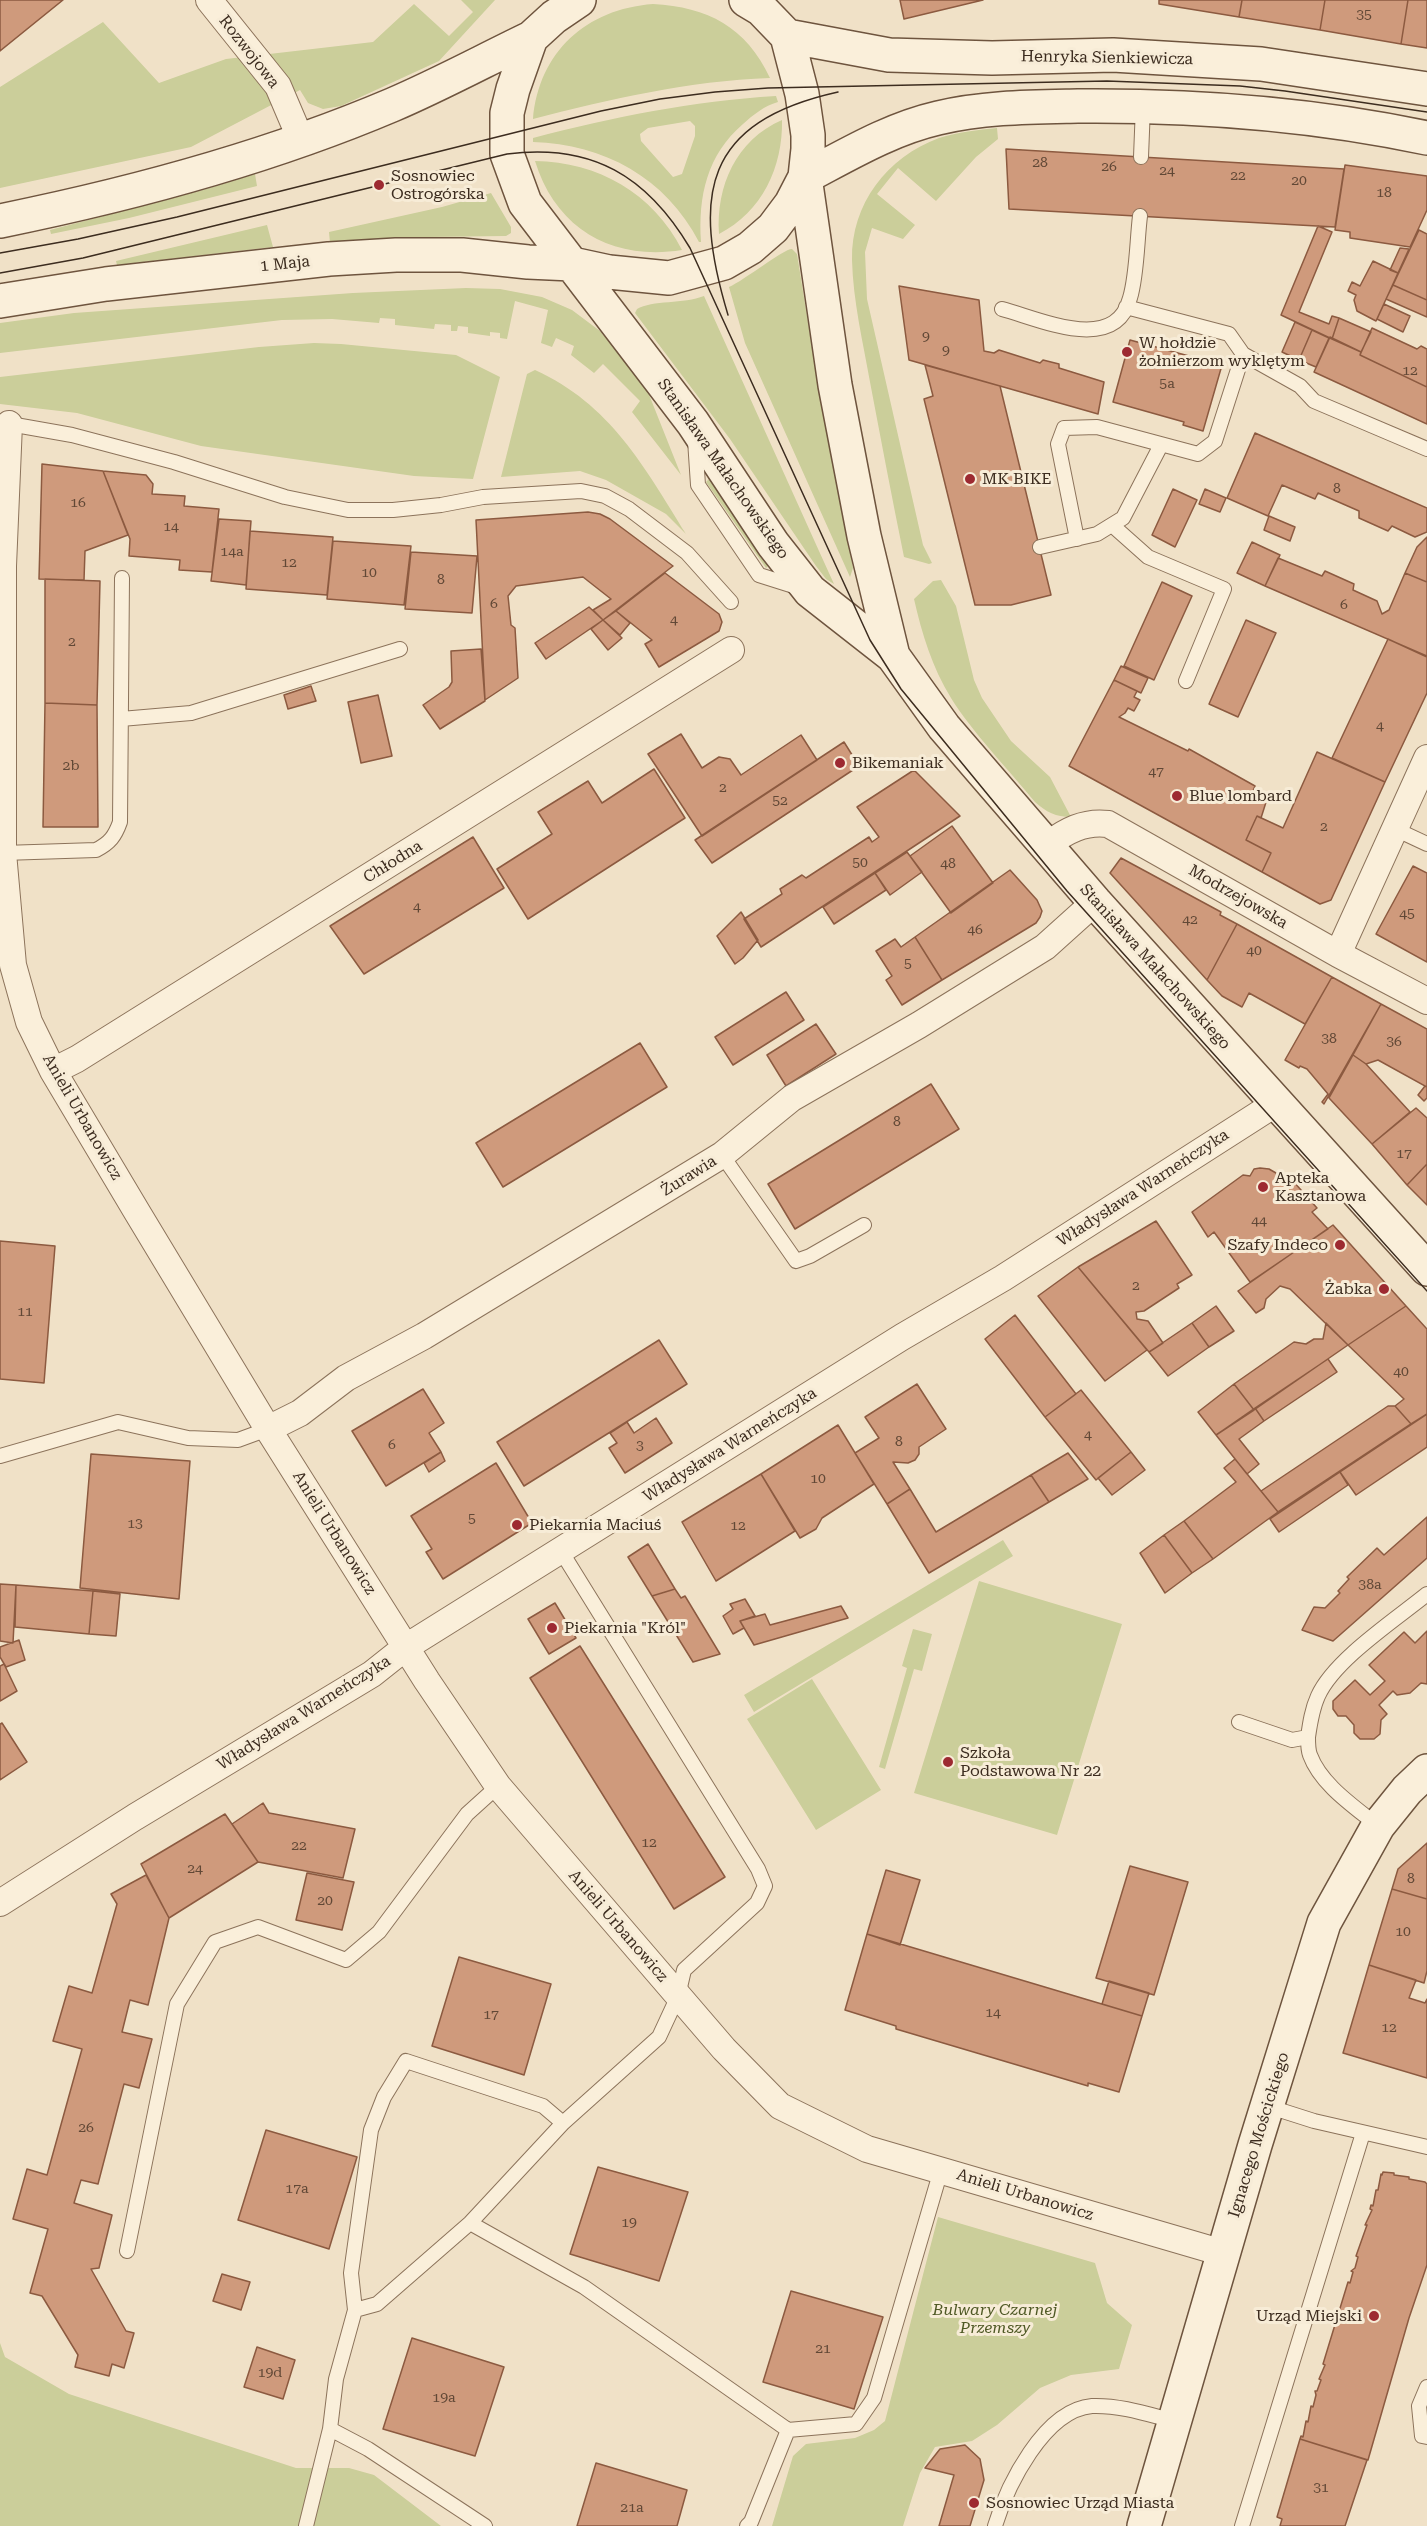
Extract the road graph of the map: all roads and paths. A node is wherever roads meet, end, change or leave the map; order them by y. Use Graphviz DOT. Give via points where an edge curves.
graph roads {
  1 [pos="209,0"];
  2 [pos="540,0"];
  3 [pos="579,0"];
  4 [pos="756,3"];
  5 [pos="786,36"];
  6 [pos="531,38"];
  7 [pos="1427,88"];
  8 [pos="1143,106"];
  9 [pos="1427,138"];
  10 [pos="301,140"];
  11 [pos="1142,157"];
  12 [pos="805,177"];
  13 [pos="1140,216"];
  14 [pos="0,221"];
  15 [pos="572,264"];
  16 [pos="0,301"];
  17 [pos="1126,307"];
  18 [pos="1002,309"];
  19 [pos="1243,354"];
  20 [pos="4,423"];
  21 [pos="1161,445"];
  22 [pos="1427,449"];
  23 [pos="1112,525"];
  24 [pos="1077,539"];
  25 [pos="1040,547"];
  26 [pos="122,578"];
  27 [pos="731,602"];
  28 [pos="400,649"];
  29 [pos="731,650"];
  30 [pos="892,656"];
  31 [pos="1186,681"];
  32 [pos="121,719"];
  33 [pos="1427,758"];
  34 [pos="1395,829"];
  35 [pos="1427,844"];
  36 [pos="1047,845"];
  37 [pos="3,854"];
  38 [pos="1095,902"];
  39 [pos="1338,954"];
  40 [pos="6,966"];
  41 [pos="1427,1001"];
  42 [pos="53,1071"];
  43 [pos="1278,1102"];
  44 [pos="722,1155"];
  45 [pos="864,1225"];
  46 [pos="1427,1269"];
  47 [pos="268,1429"];
  48 [pos="0,1456"];
  49 [pos="561,1551"];
  50 [pos="1427,1594"];
  51 [pos="406,1647"];
  52 [pos="1239,1722"];
  53 [pos="1308,1737"];
  54 [pos="1427,1771"];
  55 [pos="498,1786"];
  56 [pos="1378,1826"];
  57 [pos="0,1903"];
  58 [pos="678,1996"];
  59 [pos="1267,2106"];
  60 [pos="563,2123"];
  61 [pos="1363,2133"];
  62 [pos="1427,2147"];
  63 [pos="941,2170"];
  64 [pos="470,2223"];
  65 [pos="127,2251"];
  66 [pos="1223,2253"];
  67 [pos="355,2310"];
  68 [pos="1427,2387"];
  69 [pos="1174,2421"];
  70 [pos="330,2429"];
  71 [pos="788,2430"];
  72 [pos="1427,2437"];
  73 [pos="306,2526"];
  74 [pos="485,2526"];
  75 [pos="747,2526"];
  76 [pos="995,2526"];
  77 [pos="1144,2526"];
  78 [pos="1242,2526"];
  1 -- 10 [label="street, Rozwojowa" via="278,86"];
  2 -- 6 [label="main road, Stanisława Małachowskiego"];
  3 -- 6 [label="main road"];
  4 -- 5 [label="main road"];
  5 -- 7 [label="main road, Henryka Sienkiewicza" via="899,55 1113,55 1250,63"];
  5 -- 12 [label="main road" via="797,68 806,117"];
  6 -- 10 [label="main road" via="393,105"];
  6 -- 15 [label="main road, Stanisława Małachowskiego" via="507,113 507,154 525,203"];
  8 -- 9 [label="main road" via="1282,116"];
  8 -- 11 [label="lane"];
  8 -- 12 [label="main road" via="999,109 935,118 882,137"];
  10 -- 14 [label="main road" via="146,188"];
  12 -- 15 [label="main road, 1 Maja" via="773,228 724,263 669,278"];
  12 -- 30 [label="main road, Stanisława Małachowskiego" via="835,385"];
  13 -- 17 [label="lane"];
  15 -- 16 [label="main road, 1 Maja" via="462,255 396,255 106,285"];
  15 -- 30 [label="main road, Stanisława Małachowskiego" via="693,423 773,544 810,591"];
  17 -- 18 [label="lane" via="1120,319 1101,329 1082,331"];
  17 -- 19 [label="lane" via="1229,334"];
  19 -- 21 [label="lane" via="1215,441 1198,454"];
  19 -- 22 [label="lane" via="1300,386 1314,401"];
  20 -- 27 [label="lane" via="72,435 285,497 348,510 393,510 483,497 581,491 605,496 630,509 687,553"];
  20 -- 37 [label="street, Anieli Urbanowicz"];
  21 -- 23 [label="lane" via="1123,518"];
  21 -- 24 [label="lane" via="1097,427 1064,428 1058,444"];
  23 -- 24 [label="lane"];
  23 -- 31 [label="lane" via="1148,557 1224,590"];
  24 -- 25 [label="lane"];
  26 -- 32 [label="lane"];
  28 -- 32 [label="lane" via="191,713"];
  29 -- 42 [label="street, Chłodna"];
  30 -- 36 [label="main road, Stanisława Małachowskiego" via="944,727"];
  32 -- 37 [label="lane" via="120,822 116,835 96,850"];
  33 -- 34 [label="street"];
  34 -- 35 [label="lane"];
  34 -- 39 [label="street"];
  36 -- 38 [label="main road, Stanisława Małachowskiego"];
  36 -- 39 [label="street, Modrzejowska" via="1083,824 1108,824"];
  37 -- 40 [label="street, Anieli Urbanowicz"];
  38 -- 43 [label="main road, Stanisława Małachowskiego"];
  38 -- 44 [label="street, Żurawia" via="1045,947 792,1098"];
  39 -- 41 [label="street, Modrzejowska"];
  40 -- 42 [label="street, Anieli Urbanowicz"];
  42 -- 47 [label="street, Anieli Urbanowicz"];
  43 -- 46 [label="main road, Stanisława Małachowskiego"];
  43 -- 49 [label="street, Władysława Warneńczyka" via="1003,1278"];
  44 -- 45 [label="lane" via="795,1261"];
  44 -- 47 [label="street, Żurawia" via="424,1336 346,1378 300,1413"];
  47 -- 48 [label="lane" via="238,1440 198,1439 118,1422"];
  47 -- 51 [label="street, Anieli Urbanowicz"];
  49 -- 51 [label="street, Władysława Warneńczyka"];
  49 -- 58 [label="lane" via="765,1886 757,1903 684,1970"];
  50 -- 53 [label="lane" via="1337,1667 1318,1694"];
  51 -- 55 [label="street, Anieli Urbanowicz"];
  51 -- 57 [label="street, Władysława Warneńczyka" via="372,1674"];
  52 -- 53 [label="lane" via="1292,1740"];
  53 -- 56 [label="lane" via="1310,1755 1319,1771"];
  54 -- 56 [label="main road, Ignacego Mościckiego"];
  55 -- 58 [label="street, Anieli Urbanowicz"];
  55 -- 65 [label="lane" via="467,1814 380,1932 346,1960 258,1927 215,1942 177,2004"];
  56 -- 59 [label="main road, Ignacego Mościckiego" via="1324,1923"];
  58 -- 60 [label="lane" via="659,2037"];
  58 -- 63 [label="street, Anieli Urbanowicz" via="780,2106 867,2149"];
  59 -- 61 [label="lane"];
  59 -- 66 [label="main road, Ignacego Mościckiego"];
  60 -- 64 [label="lane"];
  60 -- 67 [label="lane" via="543,2106 406,2061 384,2097 371,2130 351,2273"];
  61 -- 62 [label="lane"];
  61 -- 78 [label="lane"];
  63 -- 66 [label="street, Anieli Urbanowicz"];
  63 -- 71 [label="lane" via="874,2398 856,2424"];
  64 -- 67 [label="lane" via="377,2304"];
  64 -- 71 [label="lane" via="584,2287"];
  66 -- 69 [label="main road, Ignacego Mościckiego"];
  67 -- 70 [label="lane" via="336,2379"];
  68 -- 72 [label="lane" via="1419,2406 1422,2436"];
  69 -- 76 [label="lane" via="1116,2407 1089,2406 1063,2416 1029,2452"];
  69 -- 77 [label="main road, Ignacego Mościckiego"];
  70 -- 73 [label="lane"];
  70 -- 74 [label="lane" via="368,2449"];
  71 -- 75 [label="lane"];
}
